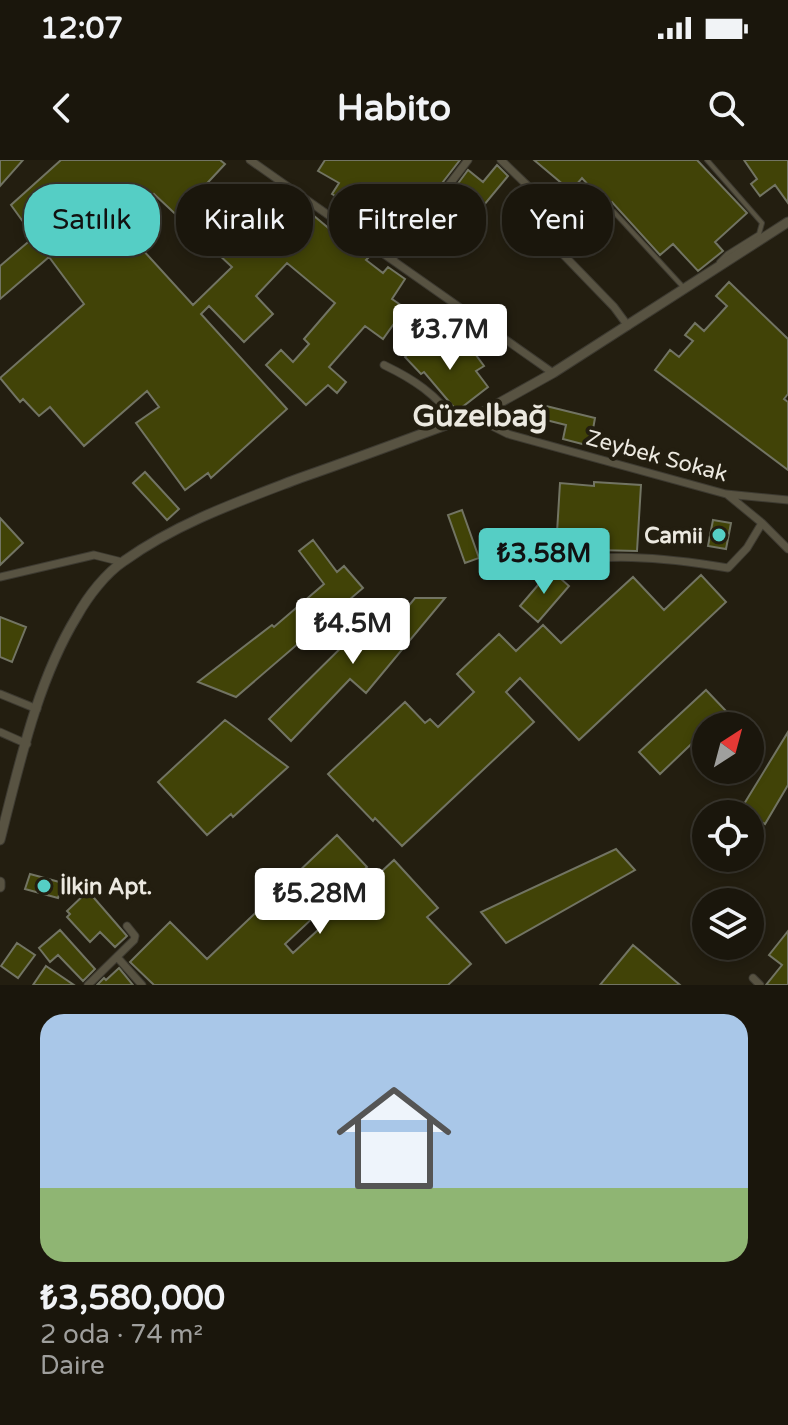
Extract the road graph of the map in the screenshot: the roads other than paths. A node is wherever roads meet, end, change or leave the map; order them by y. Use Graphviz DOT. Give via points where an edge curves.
graph roads {
  1 [pos="250,160"];
  2 [pos="468,160"];
  3 [pos="501,160"];
  4 [pos="707,160"];
  5 [pos="614,212"];
  6 [pos="788,222"];
  7 [pos="392,259"];
  8 [pos="707,276"];
  9 [pos="686,290"];
  10 [pos="628,326"];
  11 [pos="384,365"];
  12 [pos="553,373"];
  13 [pos="474,417"];
  14 [pos="454,422"];
  15 [pos="726,494"];
  16 [pos="788,500"];
  17 [pos="762,523"];
  18 [pos="788,549"];
  19 [pos="122,562"];
  20 [pos="535,565"];
  21 [pos="0,577"];
  22 [pos="0,694"];
  23 [pos="37,709"];
  24 [pos="0,732"];
  25 [pos="27,744"];
  26 [pos="2,824"];
  27 [pos="0,840"];
  28 [pos="127,926"];
  29 [pos="117,957"];
  30 [pos="753,978"];
  31 [pos="88,985"];
  32 [pos="142,985"];
  33 [pos="760,985"];
  1 -- 7 [label="street"];
  2 -- 7 [label="street"];
  3 -- 10 [label="street" via="529,187 553,244"];
  4 -- 8 [label="lane" via="762,223 759,234 727,254"];
  5 -- 9 [label="lane"];
  6 -- 8 [label="street"];
  7 -- 12 [label="street"];
  8 -- 9 [label="street"];
  9 -- 10 [label="street"];
  10 -- 12 [label="street"];
  11 -- 14 [label="street" via="415,380"];
  12 -- 13 [label="street"];
  13 -- 14 [label="street"];
  13 -- 15 [label="street, Zeybek Sokak" via="508,434"];
  14 -- 19 [label="street" via="231,504"];
  15 -- 16 [label="street, Zeybek Sokak"];
  15 -- 17 [label="street"];
  17 -- 18 [label="street"];
  17 -- 20 [label="street" via="728,568 622,556"];
  19 -- 21 [label="street" via="94,555"];
  19 -- 23 [label="street" via="64,637"];
  22 -- 23 [label="street"];
  23 -- 25 [label="street"];
  24 -- 25 [label="street"];
  25 -- 26 [label="street"];
  26 -- 27 [label="street"];
  28 -- 29 [label="street" via="134,940"];
  29 -- 31 [label="street"];
  29 -- 32 [label="street"];
  30 -- 33 [label="street"];
}
